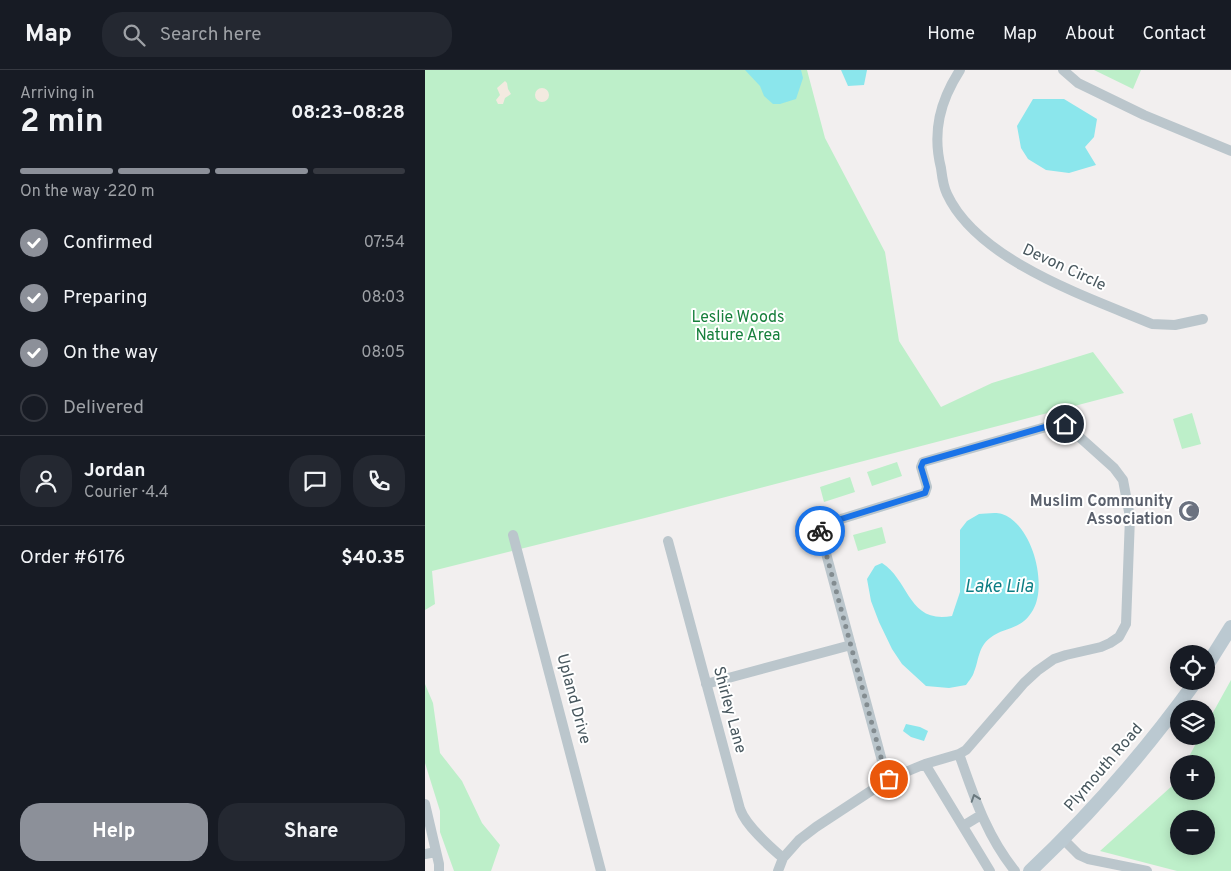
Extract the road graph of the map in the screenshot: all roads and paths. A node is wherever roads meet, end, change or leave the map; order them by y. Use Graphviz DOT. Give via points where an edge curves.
graph roads {
  1 [pos="960,70"];
  2 [pos="1063,70"];
  3 [pos="1231,151"];
  4 [pos="1203,318"];
  5 [pos="513,535"];
  6 [pos="668,541"];
  7 [pos="1231,627"];
  8 [pos="851,645"];
  9 [pos="1215,653"];
  10 [pos="706,684"];
  11 [pos="1189,690"];
  12 [pos="959,754"];
  13 [pos="925,764"];
  14 [pos="889,779"];
  15 [pos="425,804"];
  16 [pos="981,815"];
  17 [pos="963,826"];
  18 [pos="1064,840"];
  19 [pos="436,852"];
  20 [pos="425,854"];
  21 [pos="783,858"];
  22 [pos="439,871"];
  23 [pos="601,871"];
  24 [pos="778,871"];
  25 [pos="990,871"];
  26 [pos="1015,871"];
  27 [pos="1030,871"];
  28 [pos="1147,871"];
  1 -- 4 [label="street, Devon Circle" via="938,118 936,151 947,193 964,222 1017,264 1152,324 1175,326"];
  2 -- 3 [label="street" via="1078,83 1143,115"];
  5 -- 23 [label="street, Upland Drive"];
  6 -- 10 [label="street, Shirley Lane"];
  7 -- 9 [label="main road"];
  8 -- 10 [label="street"];
  8 -- 12 [label="street" via="820,531 825,524 921,495 927,490 921,467 923,462 1059,423 1065,424 1120,474 1130,517 1127,610 1123,631 1111,643 1054,659 1037,671 971,746"];
  8 -- 14 [label="street"];
  10 -- 21 [label="street, Shirley Lane" via="741,812"];
  11 -- 18 [label="main road, Plymouth Road" via="1134,763"];
  12 -- 13 [label="street"];
  16 -- 12 [label="street, one-way"];
  13 -- 14 [label="street"];
  13 -- 17 [label="street"];
  14 -- 21 [label="street" via="816,827"];
  15 -- 19 [label="street"];
  16 -- 17 [label="street"];
  16 -- 26 [label="street"];
  17 -- 25 [label="street"];
  18 -- 27 [label="main road, Plymouth Road"];
  18 -- 28 [label="street" via="1079,855"];
  19 -- 20 [label="street"];
  19 -- 22 [label="street"];
  21 -- 24 [label="street"];
}
